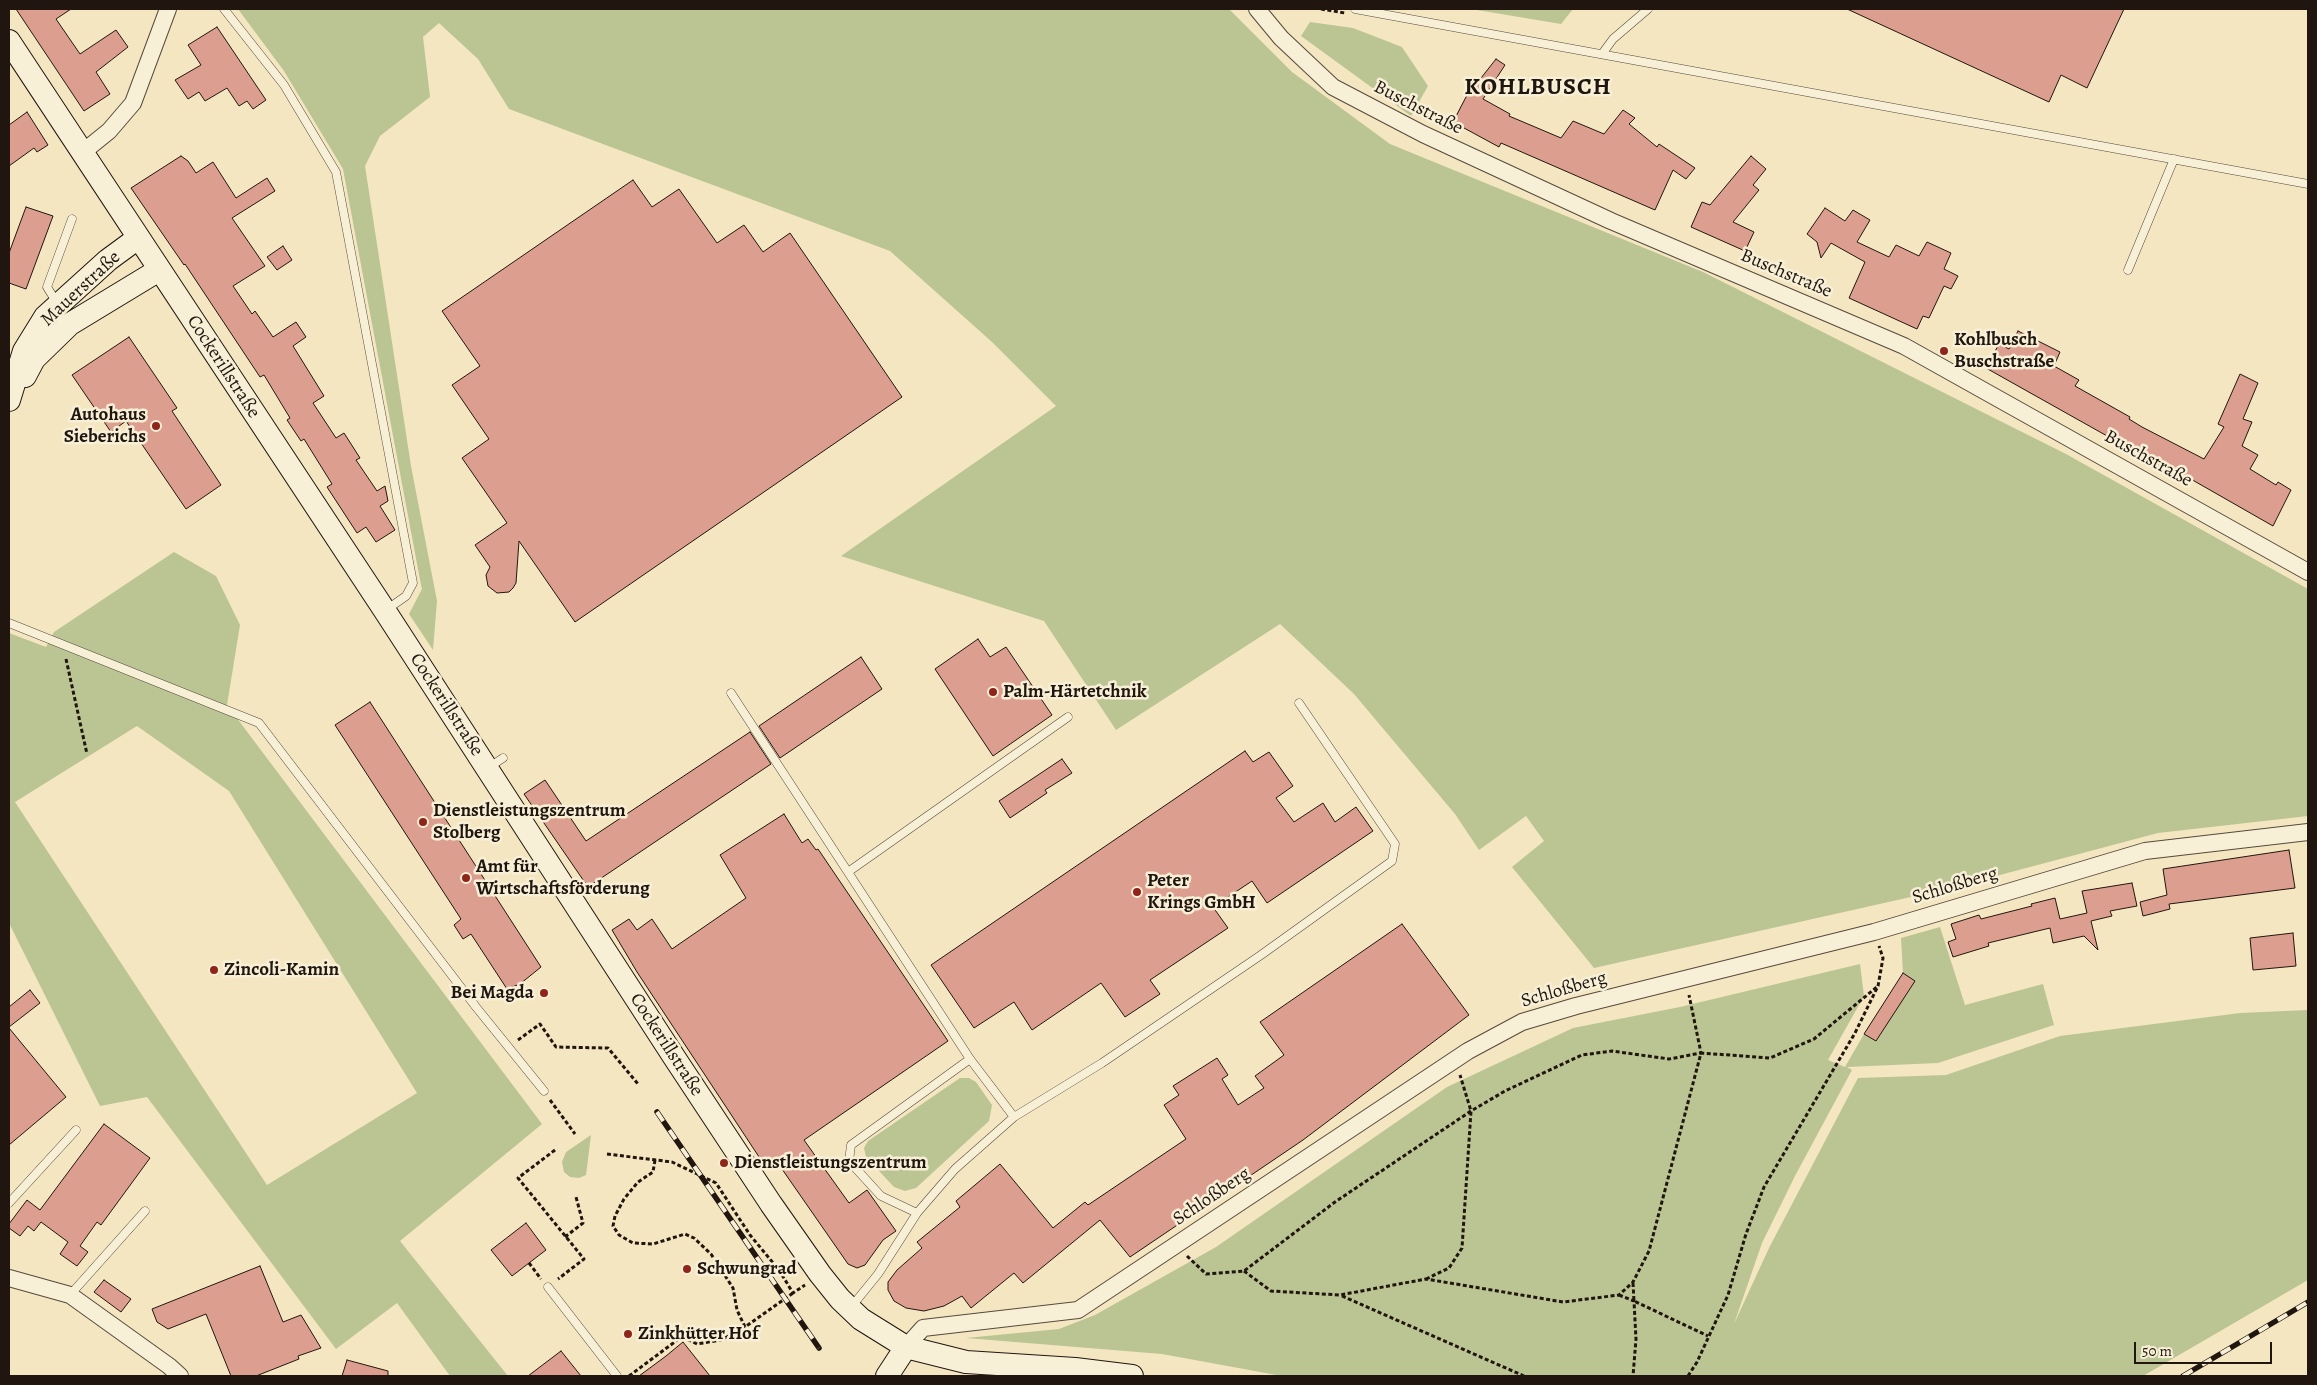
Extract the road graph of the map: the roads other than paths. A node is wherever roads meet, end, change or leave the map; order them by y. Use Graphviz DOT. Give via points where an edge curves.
graph roads {
  1 [pos="168,9"];
  2 [pos="224,9"];
  3 [pos="1257,9"];
  4 [pos="1355,9"];
  5 [pos="1648,9"];
  6 [pos="9,41"];
  7 [pos="1602,54"];
  8 [pos="83,152"];
  9 [pos="2174,159"];
  10 [pos="2308,184"];
  11 [pos="72,219"];
  12 [pos="138,238"];
  13 [pos="159,270"];
  14 [pos="2128,270"];
  15 [pos="64,314"];
  16 [pos="9,401"];
  17 [pos="2308,572"];
  18 [pos="385,611"];
  19 [pos="9,623"];
  20 [pos="731,693"];
  21 [pos="1299,703"];
  22 [pos="1068,717"];
  23 [pos="2308,832"];
  24 [pos="848,872"];
  25 [pos="970,1058"];
  26 [pos="544,1091"];
  27 [pos="1014,1117"];
  28 [pos="76,1130"];
  29 [pos="9,1203"];
  30 [pos="145,1211"];
  31 [pos="917,1213"];
  32 [pos="9,1278"];
  33 [pos="548,1287"];
  34 [pos="70,1295"];
  35 [pos="850,1309"];
  36 [pos="906,1347"];
  37 [pos="180,1376"];
  38 [pos="617,1376"];
  39 [pos="888,1376"];
  40 [pos="1132,1376"];
  1 -- 8 [label="street" via="133,103 109,131"];
  2 -- 18 [label="lane" via="284,85 336,172 413,583 406,596"];
  3 -- 17 [label="street, Buschstraße" via="1281,38 1334,87 1423,134 1611,221 1904,346"];
  4 -- 7 [label="lane"];
  5 -- 7 [label="lane" via="1613,39"];
  6 -- 8 [label="main road, Cockerillstraße"];
  7 -- 9 [label="lane"];
  8 -- 12 [label="main road, Cockerillstraße"];
  9 -- 10 [label="lane"];
  9 -- 14 [label="lane"];
  11 -- 15 [label="lane" via="47,287"];
  12 -- 13 [label="main road, Cockerillstraße"];
  12 -- 15 [label="main road, Mauerstraße" via="108,260"];
  13 -- 15 [label="main road, Mauerstraße"];
  13 -- 18 [label="main road, Cockerillstraße"];
  15 -- 16 [label="main road, Mauerstraße"];
  18 -- 35 [label="main road, Cockerillstraße" via="495,763 674,1057 820,1274"];
  19 -- 26 [label="lane" via="259,723"];
  20 -- 24 [label="lane"];
  21 -- 27 [label="lane" via="1395,844 1392,861 1262,955 1102,1063"];
  22 -- 24 [label="lane"];
  23 -- 36 [label="street, Schloßberg" via="2145,851 1874,932 1522,1022 1468,1051 1078,1310 922,1328"];
  24 -- 25 [label="lane"];
  25 -- 27 [label="lane"];
  25 -- 31 [label="lane" via="851,1145 849,1162 881,1196"];
  27 -- 31 [label="lane" via="955,1169"];
  28 -- 29 [label="lane"];
  30 -- 34 [label="lane"];
  31 -- 35 [label="lane" via="878,1274"];
  32 -- 34 [label="street"];
  33 -- 38 [label="lane"];
  34 -- 37 [label="street"];
  35 -- 36 [label="main road, Cockerillstraße"];
  36 -- 39 [label="main road"];
  36 -- 40 [label="main road, Cockerillstraße" via="966,1362"];
}
